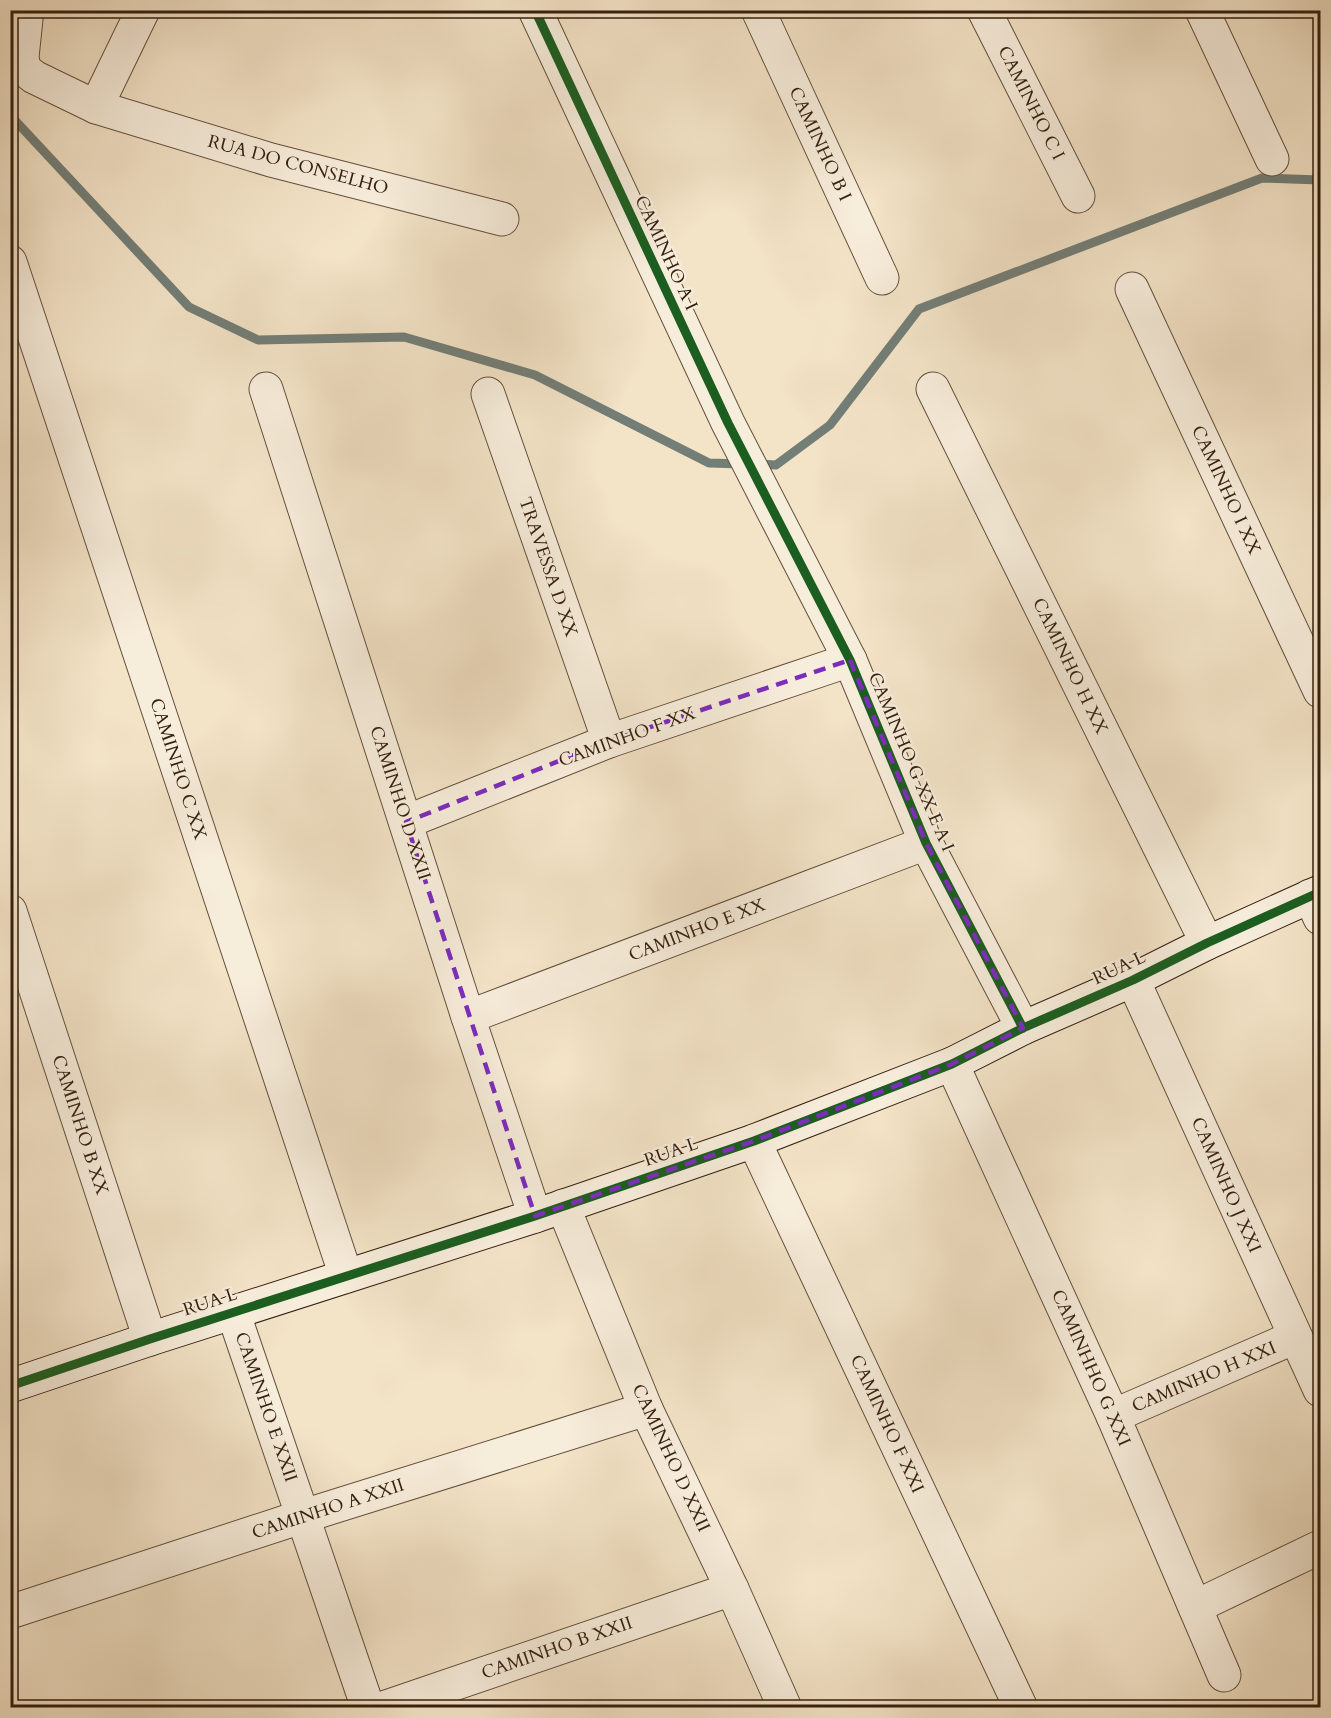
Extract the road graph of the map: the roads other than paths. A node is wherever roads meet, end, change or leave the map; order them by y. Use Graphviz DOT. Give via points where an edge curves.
graph roads {
  1 [pos="27,10"];
  2 [pos="143,10"];
  3 [pos="535,10"];
  4 [pos="758,10"];
  5 [pos="984,10"];
  6 [pos="1202,10"];
  7 [pos="96,107"];
  8 [pos="1272,159"];
  9 [pos="1077,196"];
  10 [pos="502,219"];
  11 [pos="10,262"];
  12 [pos="882,279"];
  13 [pos="1132,289"];
  14 [pos="266,389"];
  15 [pos="933,389"];
  16 [pos="488,394"];
  17 [pos="770,508"];
  18 [pos="850,660"];
  19 [pos="1320,691"];
  20 [pos="609,741"];
  21 [pos="406,822"];
  22 [pos="926,843"];
  23 [pos="1317,902"];
  24 [pos="10,911"];
  25 [pos="1208,943"];
  26 [pos="1133,980"];
  27 [pos="468,1017"];
  28 [pos="1023,1029"];
  29 [pos="952,1064"];
  30 [pos="754,1141"];
  31 [pos="549,1211"];
  32 [pos="346,1276"];
  33 [pos="234,1312"];
  34 [pos="1295,1337"];
  35 [pos="150,1339"];
  36 [pos="10,1386"];
  37 [pos="1320,1390"];
  38 [pos="646,1409"];
  39 [pos="1113,1416"];
  40 [pos="304,1516"];
  41 [pos="1320,1547"];
  42 [pos="732,1589"];
  43 [pos="1195,1607"];
  44 [pos="10,1612"];
  45 [pos="1224,1675"];
  46 [pos="368,1707"];
  47 [pos="383,1707"];
  48 [pos="785,1707"];
  49 [pos="1021,1707"];
  1 -- 7 [label="street, RUA DO CONSELHO" via="24,69"];
  2 -- 7 [label="street"];
  3 -- 17 [label="street, CAMINHO A I"];
  4 -- 12 [label="street, CAMINHO B I"];
  5 -- 9 [label="street, CAMINHO C I"];
  6 -- 8 [label="street"];
  7 -- 10 [label="street, RUA DO CONSELHO" via="272,160"];
  11 -- 32 [label="street, CAMINHO C XX"];
  13 -- 19 [label="street, CAMINHO I XX"];
  14 -- 21 [label="street, CAMINHO D XXII"];
  15 -- 25 [label="street, CAMINHO H XX"];
  16 -- 20 [label="street, TRAVESSA D XX"];
  17 -- 18 [label="street, CAMINHO G XX E A I"];
  18 -- 20 [label="street, CAMINHO F XX"];
  18 -- 22 [label="street, CAMINHO G XX E A I"];
  20 -- 21 [label="street, CAMINHO F XX"];
  21 -- 27 [label="street, CAMINHO D XXII"];
  22 -- 27 [label="street, CAMINHO E XX"];
  22 -- 28 [label="street, CAMINHO G XX E A I"];
  23 -- 25 [label="street, RUA L"];
  24 -- 35 [label="street, CAMINHO B XX"];
  25 -- 26 [label="street, RUA L"];
  26 -- 28 [label="street, RUA L"];
  26 -- 34 [label="street, CAMINHO J XXI"];
  27 -- 31 [label="street, CAMINHO D XXII"];
  28 -- 29 [label="street, RUA L"];
  29 -- 30 [label="street, RUA L"];
  29 -- 39 [label="street, CAMINHHO G XXI"];
  30 -- 31 [label="street, RUA L"];
  30 -- 49 [label="street, CAMINHO F XXI"];
  31 -- 32 [label="street, RUA L"];
  31 -- 38 [label="street, CAMINHO D XXII"];
  32 -- 33 [label="street, RUA L"];
  33 -- 35 [label="street, RUA L"];
  33 -- 40 [label="street, CAMINHO E XXII"];
  34 -- 37 [label="street, CAMINHO J XXI"];
  34 -- 39 [label="street, CAMINHO H XXI"];
  35 -- 36 [label="street, RUA L"];
  38 -- 40 [label="street, CAMINHO A XXII"];
  38 -- 42 [label="street, CAMINHO D XXII"];
  39 -- 43 [label="street, CAMINHHO G XXI"];
  40 -- 44 [label="street, CAMINHO A XXII"];
  40 -- 46 [label="street, CAMINHO E XXII"];
  41 -- 43 [label="street"];
  42 -- 47 [label="street, CAMINHO B XXII"];
  42 -- 48 [label="street, CAMINHO D XXII"];
  43 -- 45 [label="street, CAMINHHO G XXI"];
}
